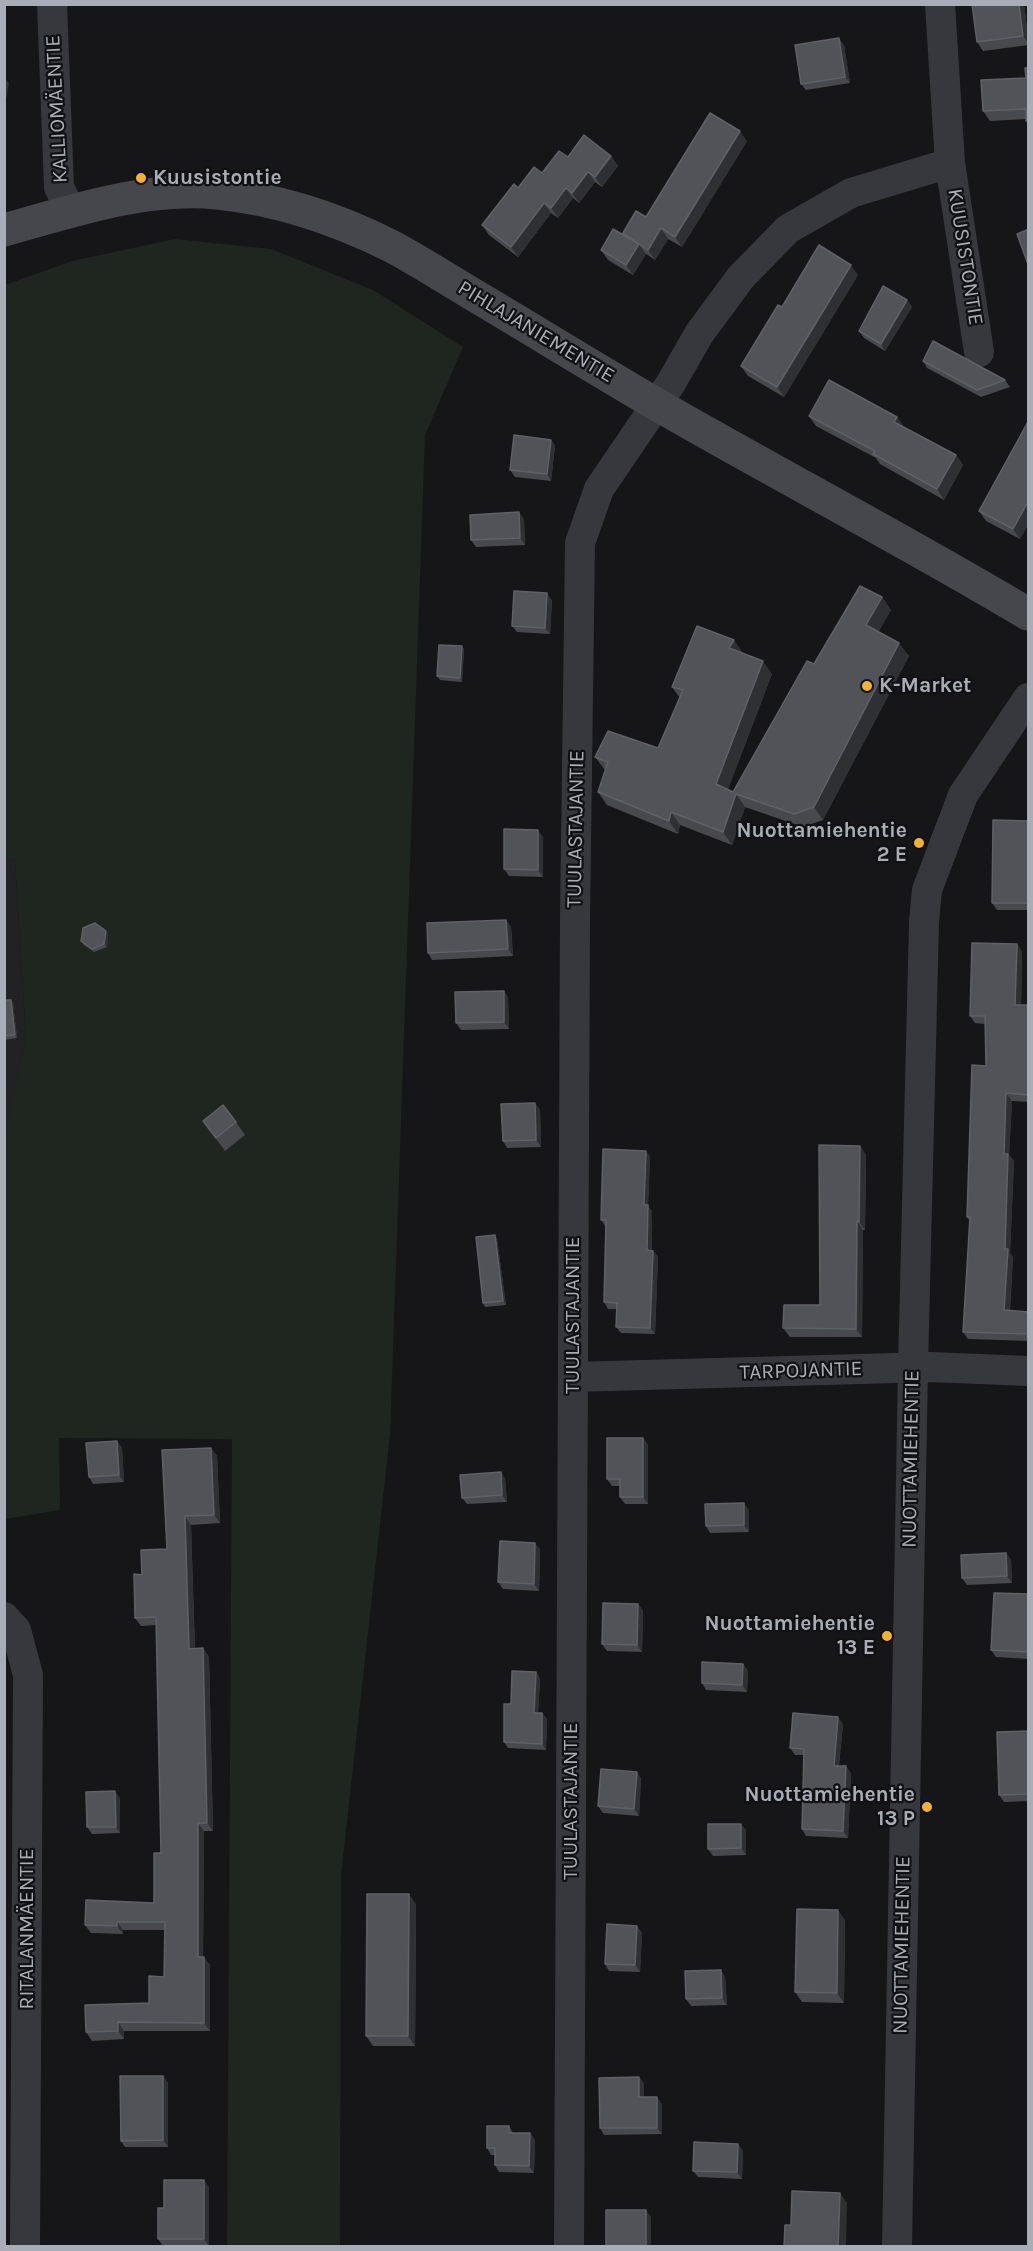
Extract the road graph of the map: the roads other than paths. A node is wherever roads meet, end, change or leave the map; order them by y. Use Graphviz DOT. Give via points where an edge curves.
graph roads {
  1 [pos="52,4"];
  2 [pos="940,4"];
  3 [pos="950,163"];
  4 [pos="71,212"];
  5 [pos="4,230"];
  6 [pos="979,352"];
  7 [pos="657,404"];
  8 [pos="1029,614"];
  9 [pos="1029,698"];
  10 [pos="913,1368"];
  11 [pos="1029,1371"];
  12 [pos="573,1377"];
  13 [pos="4,1617"];
  14 [pos="25,2247"];
  15 [pos="569,2247"];
  16 [pos="897,2247"];
  1 -- 4 [label="street, KALLIOMÄENTIE" via="59,187"];
  2 -- 3 [label="street, KUUSISTONTIE"];
  3 -- 6 [label="street, KUUSISTONTIE"];
  3 -- 7 [label="street, KUUSISTONTIE" via="851,193 788,229 741,277 699,334"];
  4 -- 5 [label="street, PIHLAJANIEMENTIE"];
  4 -- 7 [label="street, PIHLAJANIEMENTIE" via="157,193 197,192 251,198 307,212 393,247"];
  7 -- 8 [label="street, PIHLAJANIEMENTIE"];
  7 -- 12 [label="street, TUULASTAJANTIE" via="599,489 580,543"];
  9 -- 10 [label="street, NUOTTAMIEHENTIE" via="963,795 927,890"];
  10 -- 11 [label="street, TARPOJANTIE"];
  10 -- 12 [label="street, TARPOJANTIE"];
  10 -- 16 [label="street, NUOTTAMIEHENTIE"];
  12 -- 15 [label="street, TUULASTAJANTIE"];
  13 -- 14 [label="street, RITALANMÄENTIE" via="16,1630 28,1675"];
}
